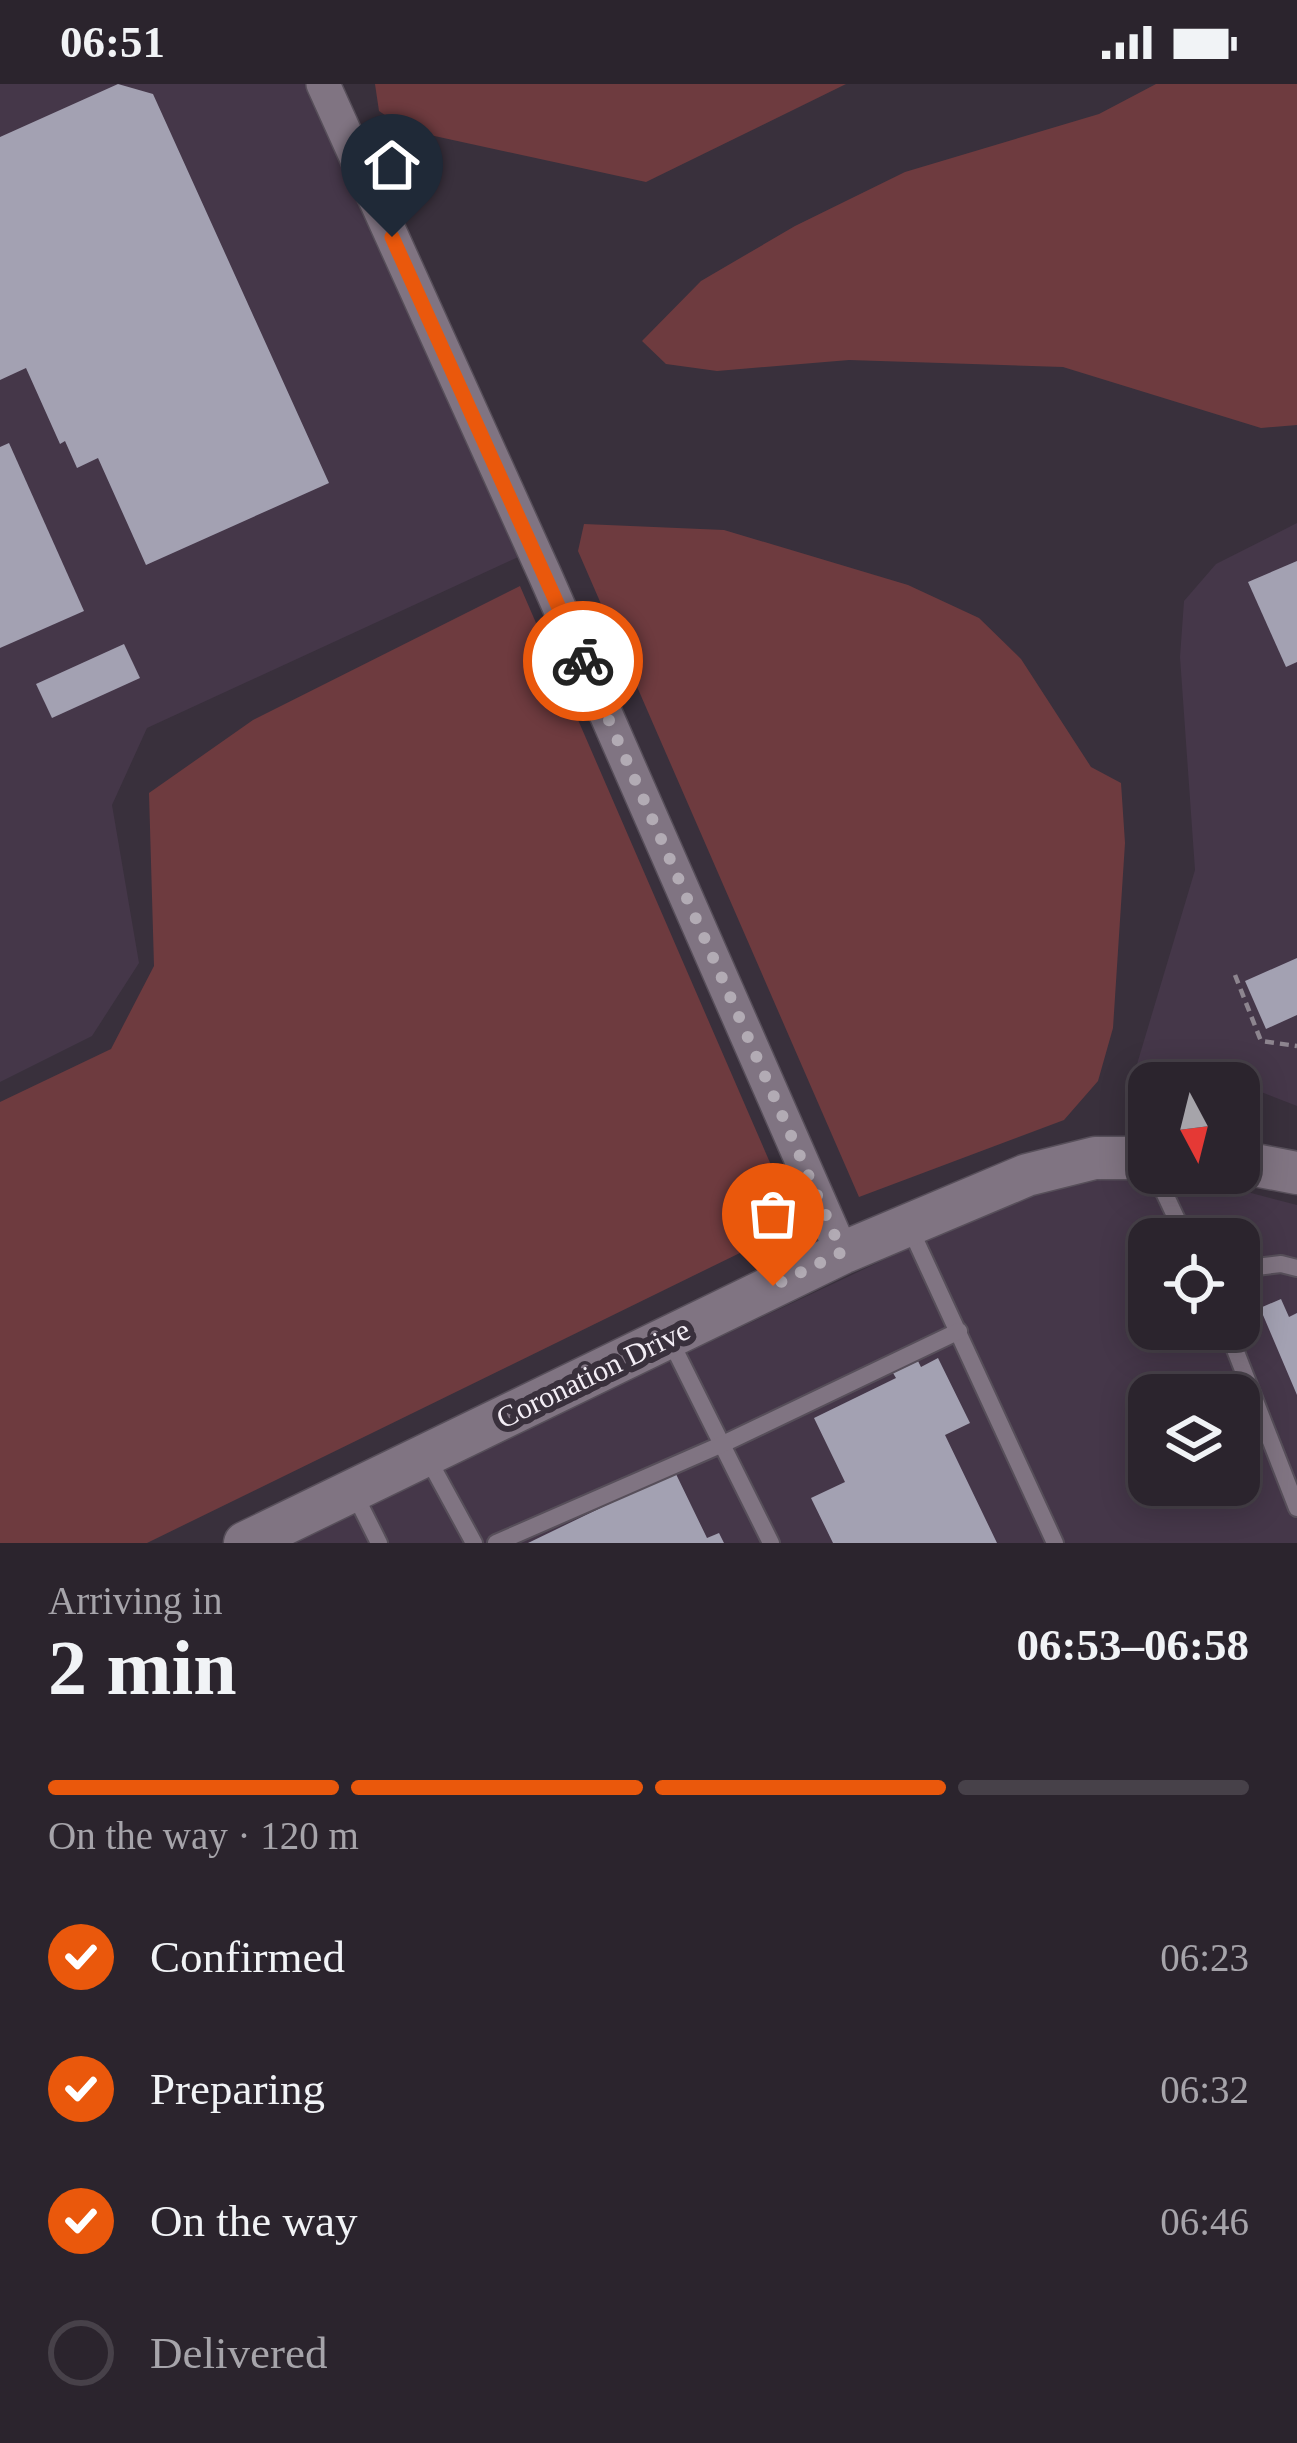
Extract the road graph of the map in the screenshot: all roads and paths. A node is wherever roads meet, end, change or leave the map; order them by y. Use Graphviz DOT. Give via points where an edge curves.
graph roads {
  1 [pos="323,84"];
  2 [pos="1235,975"];
  3 [pos="1297,1046"];
  4 [pos="1128,1158"];
  5 [pos="1260,1166"];
  6 [pos="1297,1173"];
  7 [pos="909,1225"];
  8 [pos="842,1252"];
  9 [pos="1260,1267"];
  10 [pos="1297,1268"];
  11 [pos="959,1331"];
  12 [pos="669,1337"];
  13 [pos="1235,1350"];
  14 [pos="725,1443"];
  15 [pos="426,1455"];
  16 [pos="353,1491"];
  17 [pos="1297,1508"];
  18 [pos="245,1543"];
  19 [pos="379,1543"];
  20 [pos="474,1543"];
  21 [pos="496,1543"];
  22 [pos="771,1543"];
  23 [pos="1055,1543"];
  1 -- 8 [label="street"];
  2 -- 3 [label="path" via="1261,1041"];
  4 -- 7 [label="street, Coronation Drive" via="1027,1175"];
  5 -- 6 [label="street"];
  7 -- 8 [label="street, Coronation Drive"];
  7 -- 11 [label="lane"];
  8 -- 12 [label="street, Coronation Drive"];
  9 -- 10 [label="lane"];
  11 -- 14 [label="lane"];
  11 -- 23 [label="lane"];
  12 -- 14 [label="lane"];
  12 -- 15 [label="street, Coronation Drive"];
  13 -- 17 [label="lane"];
  14 -- 21 [label="lane"];
  14 -- 22 [label="lane"];
  15 -- 16 [label="street, Coronation Drive"];
  15 -- 20 [label="lane"];
  16 -- 18 [label="street, Coronation Drive"];
  16 -- 19 [label="lane"];
}
